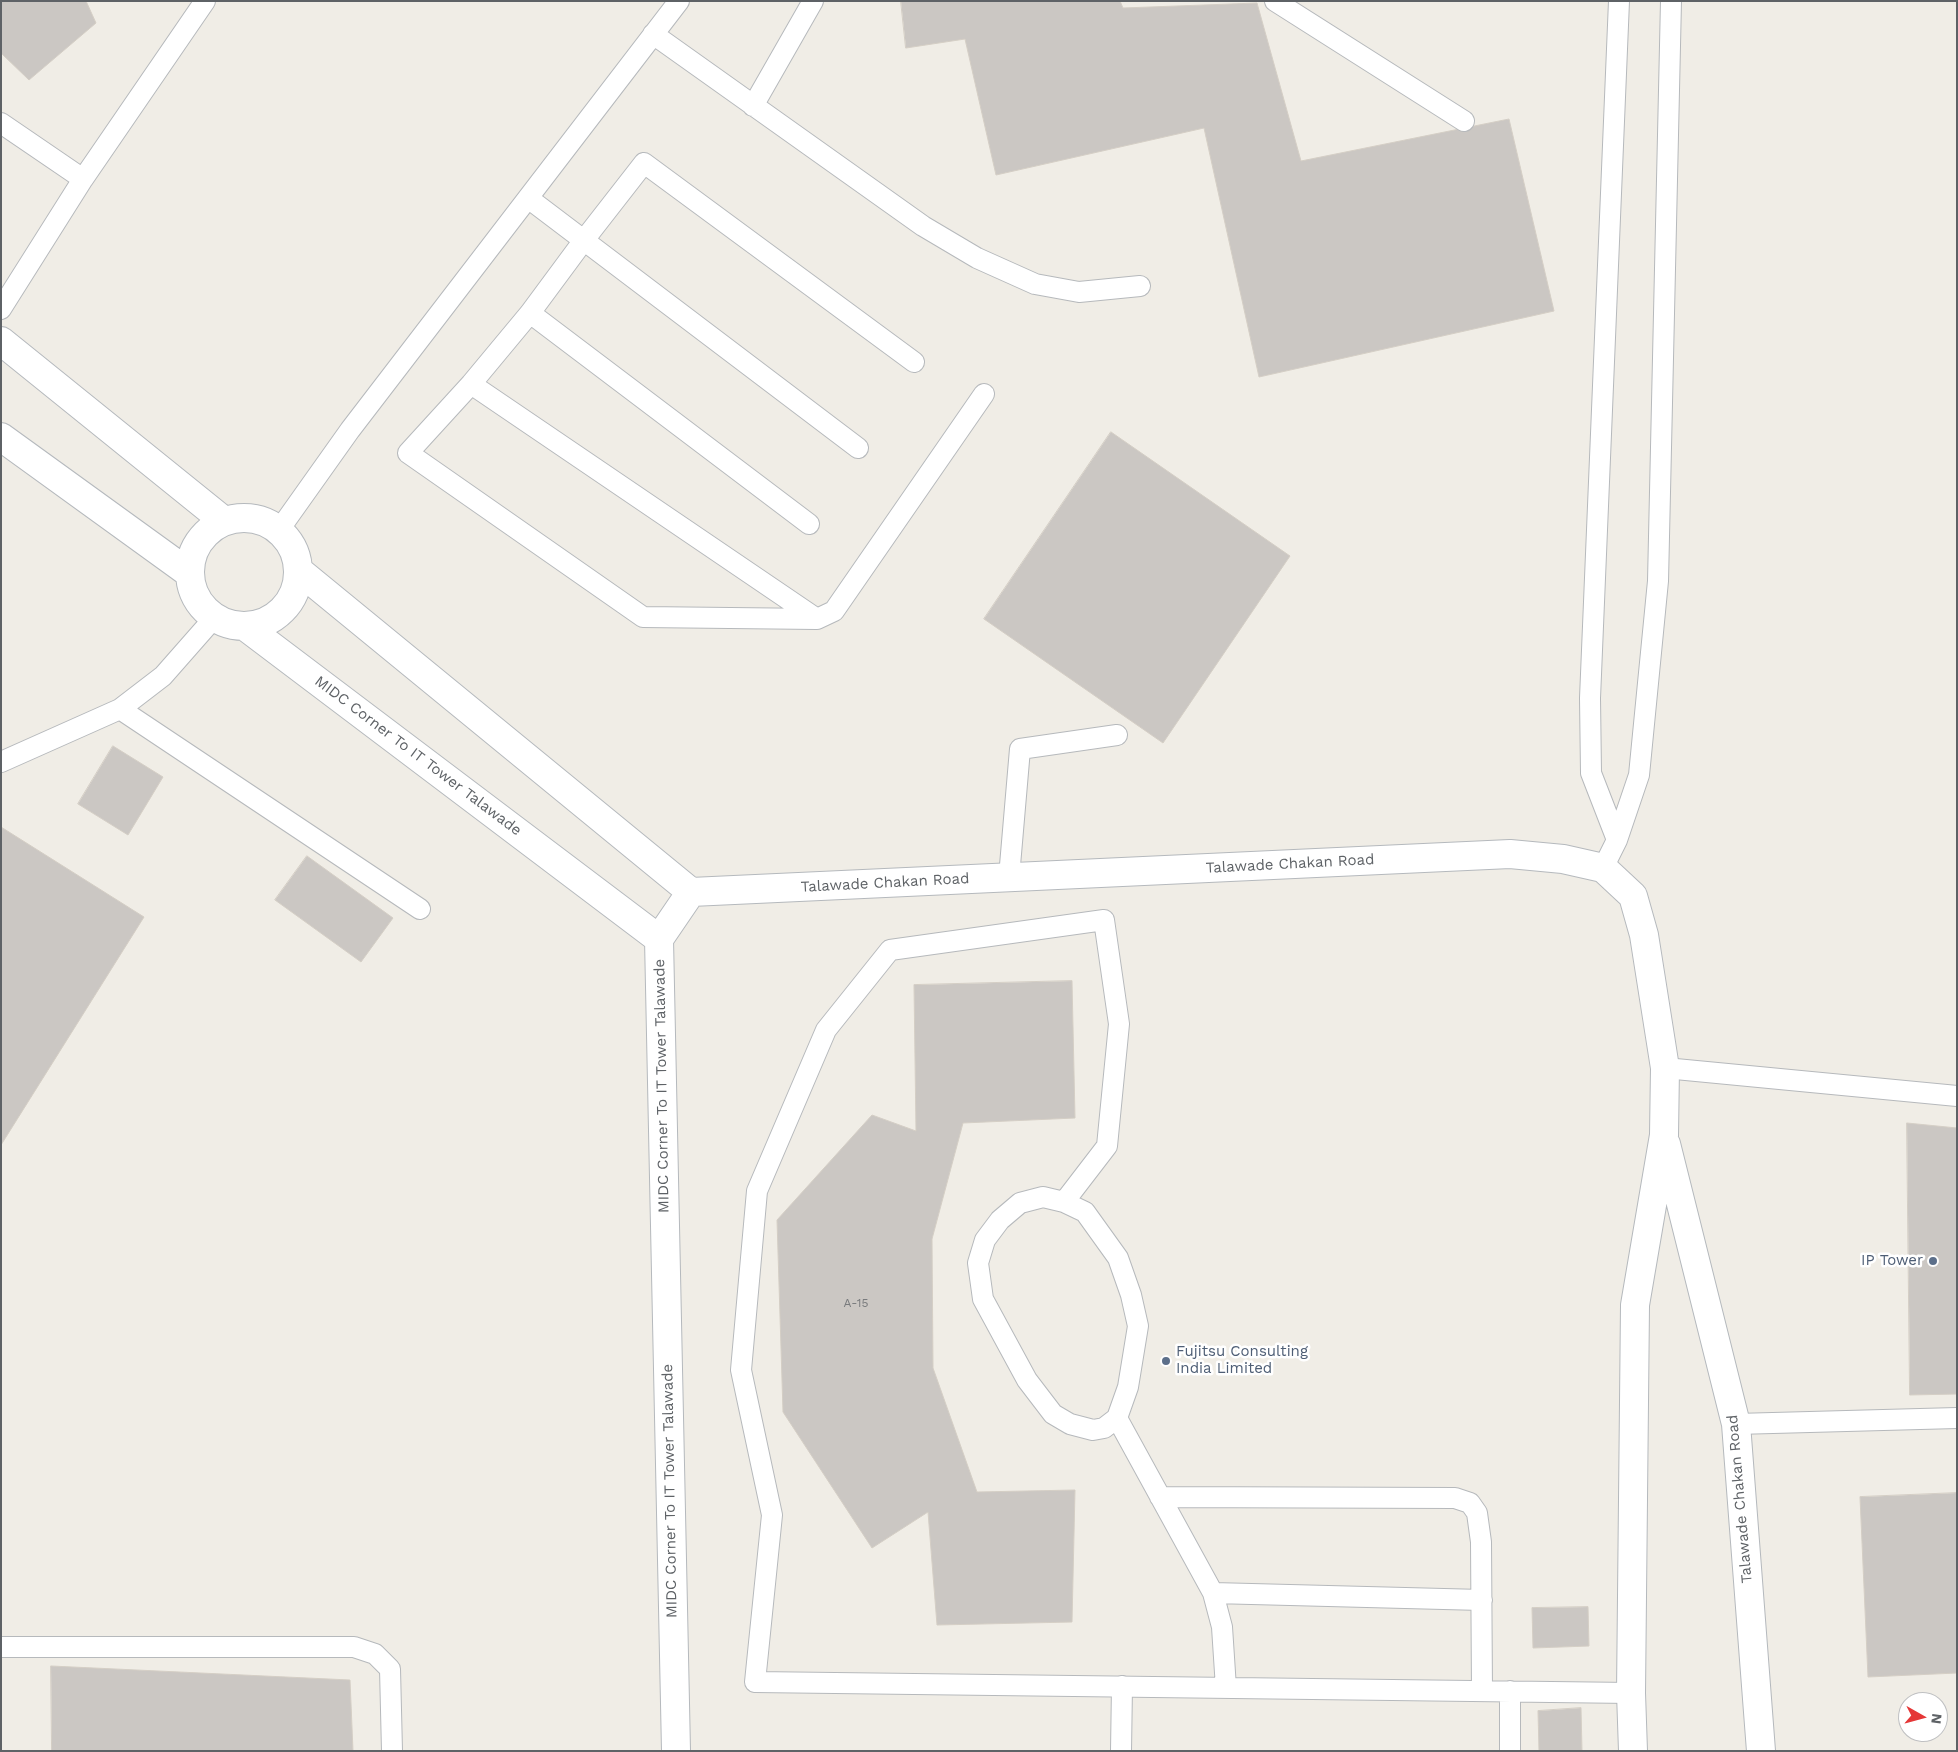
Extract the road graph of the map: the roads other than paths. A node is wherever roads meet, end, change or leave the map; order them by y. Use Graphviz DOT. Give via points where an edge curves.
graph roads {
  1 [pos="206,1"];
  2 [pos="679,1"];
  3 [pos="813,1"];
  4 [pos="1275,1"];
  5 [pos="1619,1"];
  6 [pos="1671,1"];
  7 [pos="653,34"];
  8 [pos="754,106"];
  9 [pos="1464,121"];
  10 [pos="1,123"];
  11 [pos="82,179"];
  12 [pos="528,198"];
  13 [pos="584,240"];
  14 [pos="1140,286"];
  15 [pos="1,309"];
  16 [pos="530,313"];
  17 [pos="1,341"];
  18 [pos="914,362"];
  19 [pos="471,384"];
  20 [pos="984,394"];
  21 [pos="1,437"];
  22 [pos="858,448"];
  23 [pos="224,522"];
  24 [pos="808,524"];
  25 [pos="279,530"];
  26 [pos="298,570"];
  27 [pos="189,573"];
  28 [pos="214,618"];
  29 [pos="817,619"];
  30 [pos="246,627"];
  31 [pos="120,708"];
  32 [pos="1117,735"];
  33 [pos="1,762"];
  34 [pos="1618,840"];
  35 [pos="1603,868"];
  36 [pos="1009,877"];
  37 [pos="691,892"];
  38 [pos="420,909"];
  39 [pos="659,939"];
  40 [pos="1665,1068"];
  41 [pos="1957,1096"];
  42 [pos="1664,1135"];
  43 [pos="1064,1202"];
  44 [pos="1117,1418"];
  45 [pos="1957,1418"];
  46 [pos="1736,1424"];
  47 [pos="1160,1497"];
  48 [pos="1213,1593"];
  49 [pos="1482,1600"];
  50 [pos="1,1647"];
  51 [pos="1122,1686"];
  52 [pos="1226,1688"];
  53 [pos="1482,1691"];
  54 [pos="1510,1691"];
  55 [pos="1631,1693"];
  56 [pos="392,1751"];
  57 [pos="676,1751"];
  58 [pos="1121,1751"];
  59 [pos="1510,1751"];
  60 [pos="1633,1751"];
  61 [pos="1761,1751"];
  1 -- 11 [label="lane"];
  2 -- 7 [label="lane"];
  3 -- 8 [label="lane"];
  4 -- 9 [label="lane"];
  5 -- 34 [label="lane" via="1590,698 1591,774"];
  6 -- 34 [label="lane" via="1658,580 1639,775"];
  7 -- 8 [label="lane"];
  7 -- 12 [label="lane"];
  8 -- 14 [label="lane" via="923,226 977,258 1035,284 1079,292"];
  10 -- 11 [label="lane"];
  11 -- 15 [label="lane"];
  12 -- 13 [label="lane"];
  12 -- 25 [label="lane" via="350,430"];
  13 -- 16 [label="lane"];
  13 -- 18 [label="lane" via="644,163"];
  13 -- 22 [label="lane"];
  16 -- 19 [label="lane"];
  16 -- 24 [label="lane"];
  17 -- 23 [label="main road"];
  19 -- 29 [label="lane"];
  19 -- 29 [label="lane" via="408,453 643,617"];
  20 -- 29 [label="lane" via="834,611"];
  21 -- 27 [label="main road"];
  23 -- 25 [label="main road" via="252,517"];
  23 -- 27 [label="main road" via="215,525 201,538 192,554"];
  25 -- 26 [label="main road" via="295,551"];
  26 -- 30 [label="main road" via="296,587 289,603 262,624"];
  26 -- 37 [label="main road"];
  27 -- 28 [label="main road" via="193,592 201,606"];
  28 -- 30 [label="main road" via="229,625"];
  28 -- 31 [label="lane" via="163,676"];
  30 -- 39 [label="main road, MIDC Corner To IT Tower Talawade"];
  31 -- 33 [label="lane"];
  31 -- 38 [label="lane"];
  32 -- 36 [label="lane" via="1020,749"];
  34 -- 35 [label="lane"];
  35 -- 36 [label="main road, Talawade Chakan Road" via="1564,859 1510,854"];
  35 -- 40 [label="main road, Talawade Chakan Road" via="1634,896 1644,935"];
  36 -- 37 [label="main road, Talawade Chakan Road"];
  37 -- 39 [label="main road"];
  39 -- 57 [label="main road, MIDC Corner To IT Tower Talawade"];
  40 -- 41 [label="lane"];
  40 -- 42 [label="main road, Talawade Chakan Road"];
  42 -- 46 [label="main road, Talawade Chakan Road"];
  42 -- 55 [label="main road, Talawade Chakan Road" via="1635,1305"];
  43 -- 44 [label="lane" via="1085,1212 1118,1258 1131,1295 1138,1326 1128,1388"];
  43 -- 44 [label="lane" via="1043,1197 1020,1203 1000,1220 985,1240 978,1262 983,1299 1028,1380 1053,1414 1070,1424 1093,1430 1104,1428"];
  43 -- 51 [label="lane" via="1107,1146 1119,1024 1104,920 890,950 826,1030 757,1191 741,1370 772,1515 755,1682"];
  44 -- 47 [label="lane"];
  45 -- 46 [label="lane"];
  46 -- 61 [label="main road, Talawade Chakan Road"];
  47 -- 48 [label="lane"];
  47 -- 49 [label="lane" via="1455,1498 1470,1503 1477,1513"];
  48 -- 49 [label="lane"];
  48 -- 52 [label="lane" via="1222,1626"];
  49 -- 53 [label="lane"];
  50 -- 56 [label="lane" via="354,1647 375,1654 390,1669"];
  51 -- 52 [label="lane"];
  51 -- 58 [label="lane"];
  52 -- 53 [label="lane"];
  53 -- 54 [label="lane"];
  54 -- 55 [label="lane"];
  54 -- 59 [label="lane"];
  55 -- 60 [label="main road, Talawade Chakan Road"];
}
